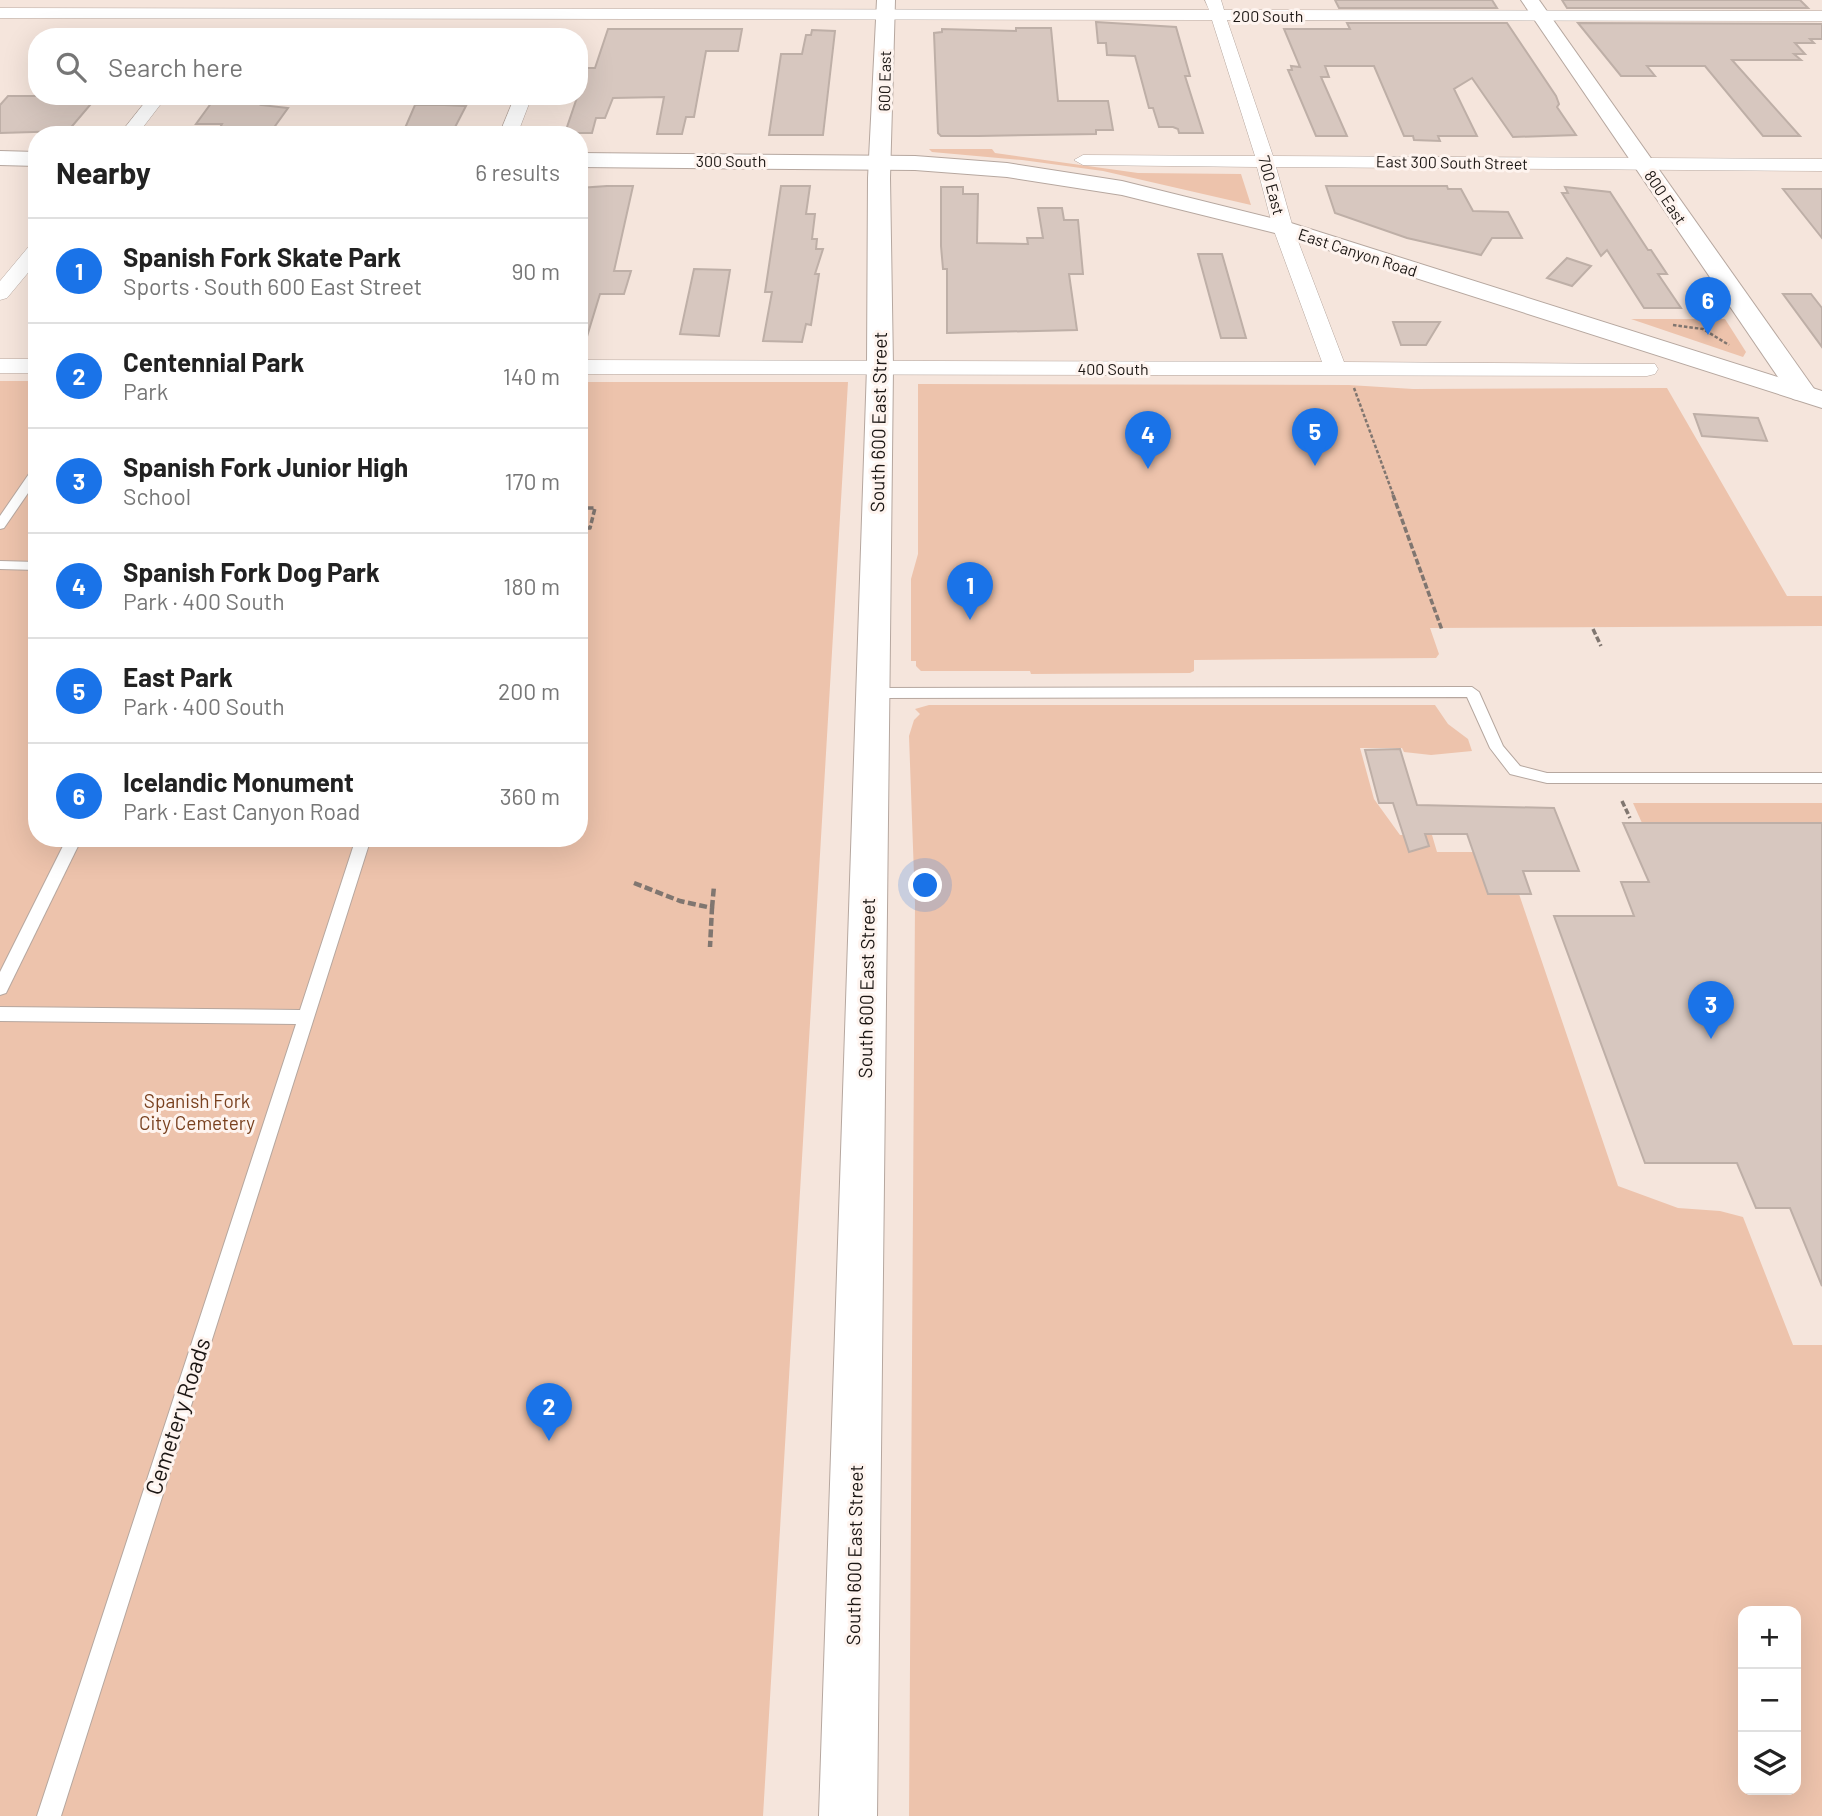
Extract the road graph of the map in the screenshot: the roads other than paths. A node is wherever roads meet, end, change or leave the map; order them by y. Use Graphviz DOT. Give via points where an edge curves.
graph roads {
  1 [pos="237,0"];
  2 [pos="886,7"];
  3 [pos="1216,8"];
  4 [pos="1535,8"];
  5 [pos="0,13"];
  6 [pos="227,14"];
  7 [pos="557,14"];
  8 [pos="1822,16"];
  9 [pos="215,28"];
  10 [pos="152,105"];
  11 [pos="520,105"];
  12 [pos="135,126"];
  13 [pos="512,126"];
  14 [pos="0,159"];
  15 [pos="28,159"];
  16 [pos="588,160"];
  17 [pos="1083,160"];
  18 [pos="1266,160"];
  19 [pos="882,161"];
  20 [pos="1644,164"];
  21 [pos="1822,165"];
  22 [pos="1283,228"];
  23 [pos="28,260"];
  24 [pos="0,295"];
  25 [pos="0,366"];
  26 [pos="28,366"];
  27 [pos="588,367"];
  28 [pos="880,367"];
  29 [pos="1647,369"];
  30 [pos="1343,374"];
  31 [pos="1812,396"];
  32 [pos="28,484"];
  33 [pos="0,525"];
  34 [pos="0,565"];
  35 [pos="28,566"];
  36 [pos="872,693"];
  37 [pos="1822,778"];
  38 [pos="70,847"];
  39 [pos="361,847"];
  40 [pos="0,988"];
  41 [pos="0,1014"];
  42 [pos="304,1017"];
  43 [pos="49,1816"];
  44 [pos="848,1816"];
  1 -- 6 [label="street"];
  2 -- 3 [label="street, 200 South"];
  2 -- 7 [label="street, 200 South"];
  2 -- 19 [label="street, 600 East"];
  3 -- 4 [label="street, 200 South"];
  3 -- 18 [label="street, 700 East"];
  4 -- 8 [label="street, 200 South"];
  4 -- 20 [label="street, 800 East"];
  5 -- 6 [label="street, 200 South"];
  6 -- 7 [label="street, 200 South"];
  6 -- 9 [label="street"];
  10 -- 12 [label="street"];
  11 -- 13 [label="street"];
  14 -- 15 [label="street"];
  16 -- 19 [label="street, 300 South"];
  17 -- 18 [label="street, East 300 South Street"];
  18 -- 20 [label="street, East 300 South Street"];
  18 -- 22 [label="street, 700 East"];
  19 -- 22 [label="street, East Canyon Road" via="1086,181"];
  19 -- 28 [label="street, South 600 East Street"];
  20 -- 21 [label="street, East 300 South Street"];
  20 -- 31 [label="street, 800 East"];
  22 -- 30 [label="street, 700 East"];
  22 -- 31 [label="street, East Canyon Road"];
  23 -- 24 [label="street"];
  25 -- 26 [label="street"];
  27 -- 28 [label="street, 400 South"];
  28 -- 30 [label="street, 400 South"];
  28 -- 36 [label="street, South 600 East Street"];
  29 -- 30 [label="street, 400 South"];
  32 -- 33 [label="lane"];
  34 -- 35 [label="lane"];
  36 -- 37 [label="lane" via="1472,692 1497,748 1516,770 1536,775 1573,779"];
  36 -- 44 [label="street, South 600 East Street"];
  38 -- 40 [label="lane"];
  39 -- 42 [label="lane, Cemetery Roads"];
  41 -- 42 [label="lane"];
  42 -- 43 [label="lane, Cemetery Roads"];
}
